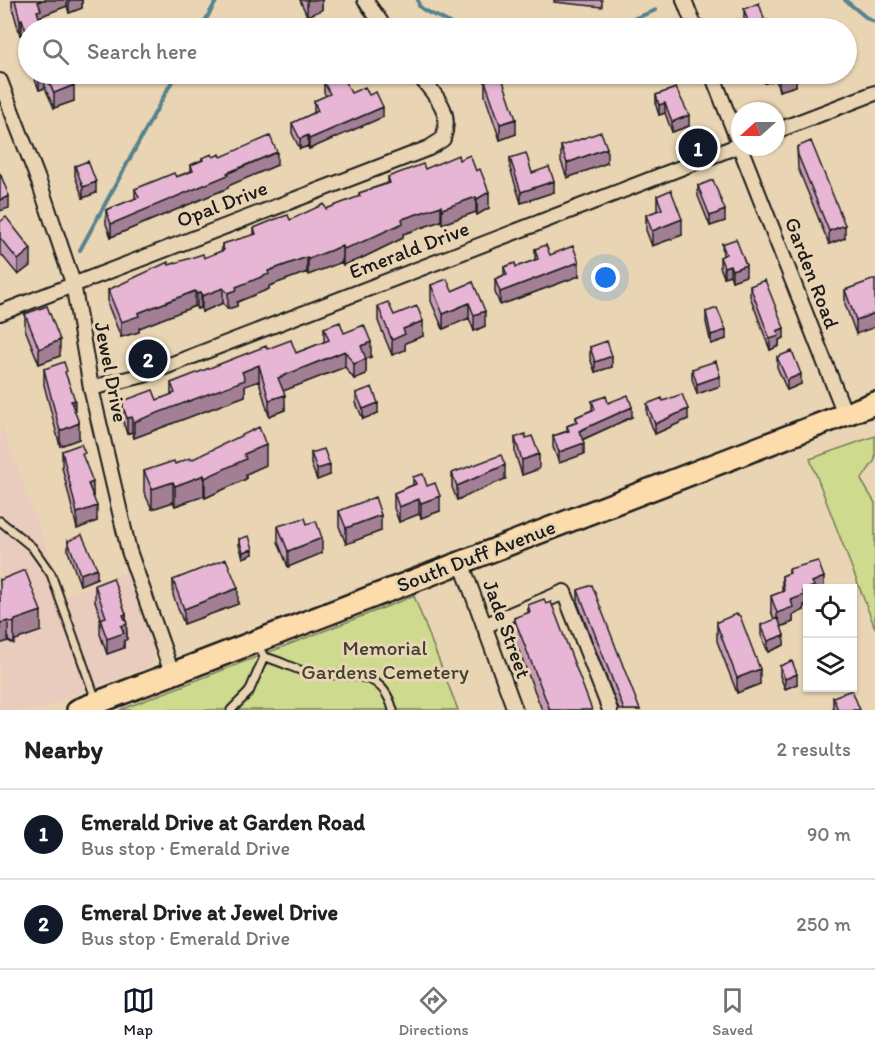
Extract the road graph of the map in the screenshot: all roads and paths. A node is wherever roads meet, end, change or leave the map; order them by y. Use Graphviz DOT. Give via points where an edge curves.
graph roads {
  1 [pos="364,0"];
  2 [pos="684,0"];
  3 [pos="378,18"];
  4 [pos="691,18"];
  5 [pos="0,81"];
  6 [pos="426,84"];
  7 [pos="716,84"];
  8 [pos="875,93"];
  9 [pos="731,123"];
  10 [pos="785,128"];
  11 [pos="731,149"];
  12 [pos="744,156"];
  13 [pos="73,283"];
  14 [pos="0,313"];
  15 [pos="91,388"];
  16 [pos="875,403"];
  17 [pos="845,414"];
  18 [pos="0,521"];
  19 [pos="460,562"];
  20 [pos="484,626"];
  21 [pos="260,649"];
  22 [pos="172,673"];
  23 [pos="88,706"];
  24 [pos="231,710"];
  25 [pos="393,710"];
  26 [pos="515,710"];
  27 [pos="610,710"];
  1 -- 3 [label="street"];
  2 -- 4 [label="street"];
  5 -- 13 [label="street, Jewel Drive"];
  6 -- 13 [label="street, Opal Drive" via="443,107 448,123 443,139 429,148"];
  7 -- 9 [label="street, Garden Road"];
  8 -- 10 [label="street"];
  11 -- 15 [label="street, Emerald Drive" via="144,375"];
  12 -- 17 [label="street, Garden Road"];
  13 -- 14 [label="street, Opal Drive"];
  13 -- 15 [label="street, Jewel Drive"];
  15 -- 22 [label="street, Jewel Drive" via="129,551"];
  16 -- 17 [label="main road, South Duff Avenue"];
  17 -- 19 [label="main road, South Duff Avenue"];
  18 -- 23 [label="lane" via="32,547 51,573"];
  19 -- 20 [label="street, Jade Street"];
  19 -- 21 [label="main road, South Duff Avenue"];
  20 -- 26 [label="street, Jade Street"];
  20 -- 27 [label="street" via="564,592"];
  21 -- 22 [label="main road, South Duff Avenue"];
  21 -- 24 [label="lane" via="249,692"];
  21 -- 25 [label="lane" via="303,671 373,680 384,688"];
  22 -- 23 [label="main road, South Duff Avenue"];
}
